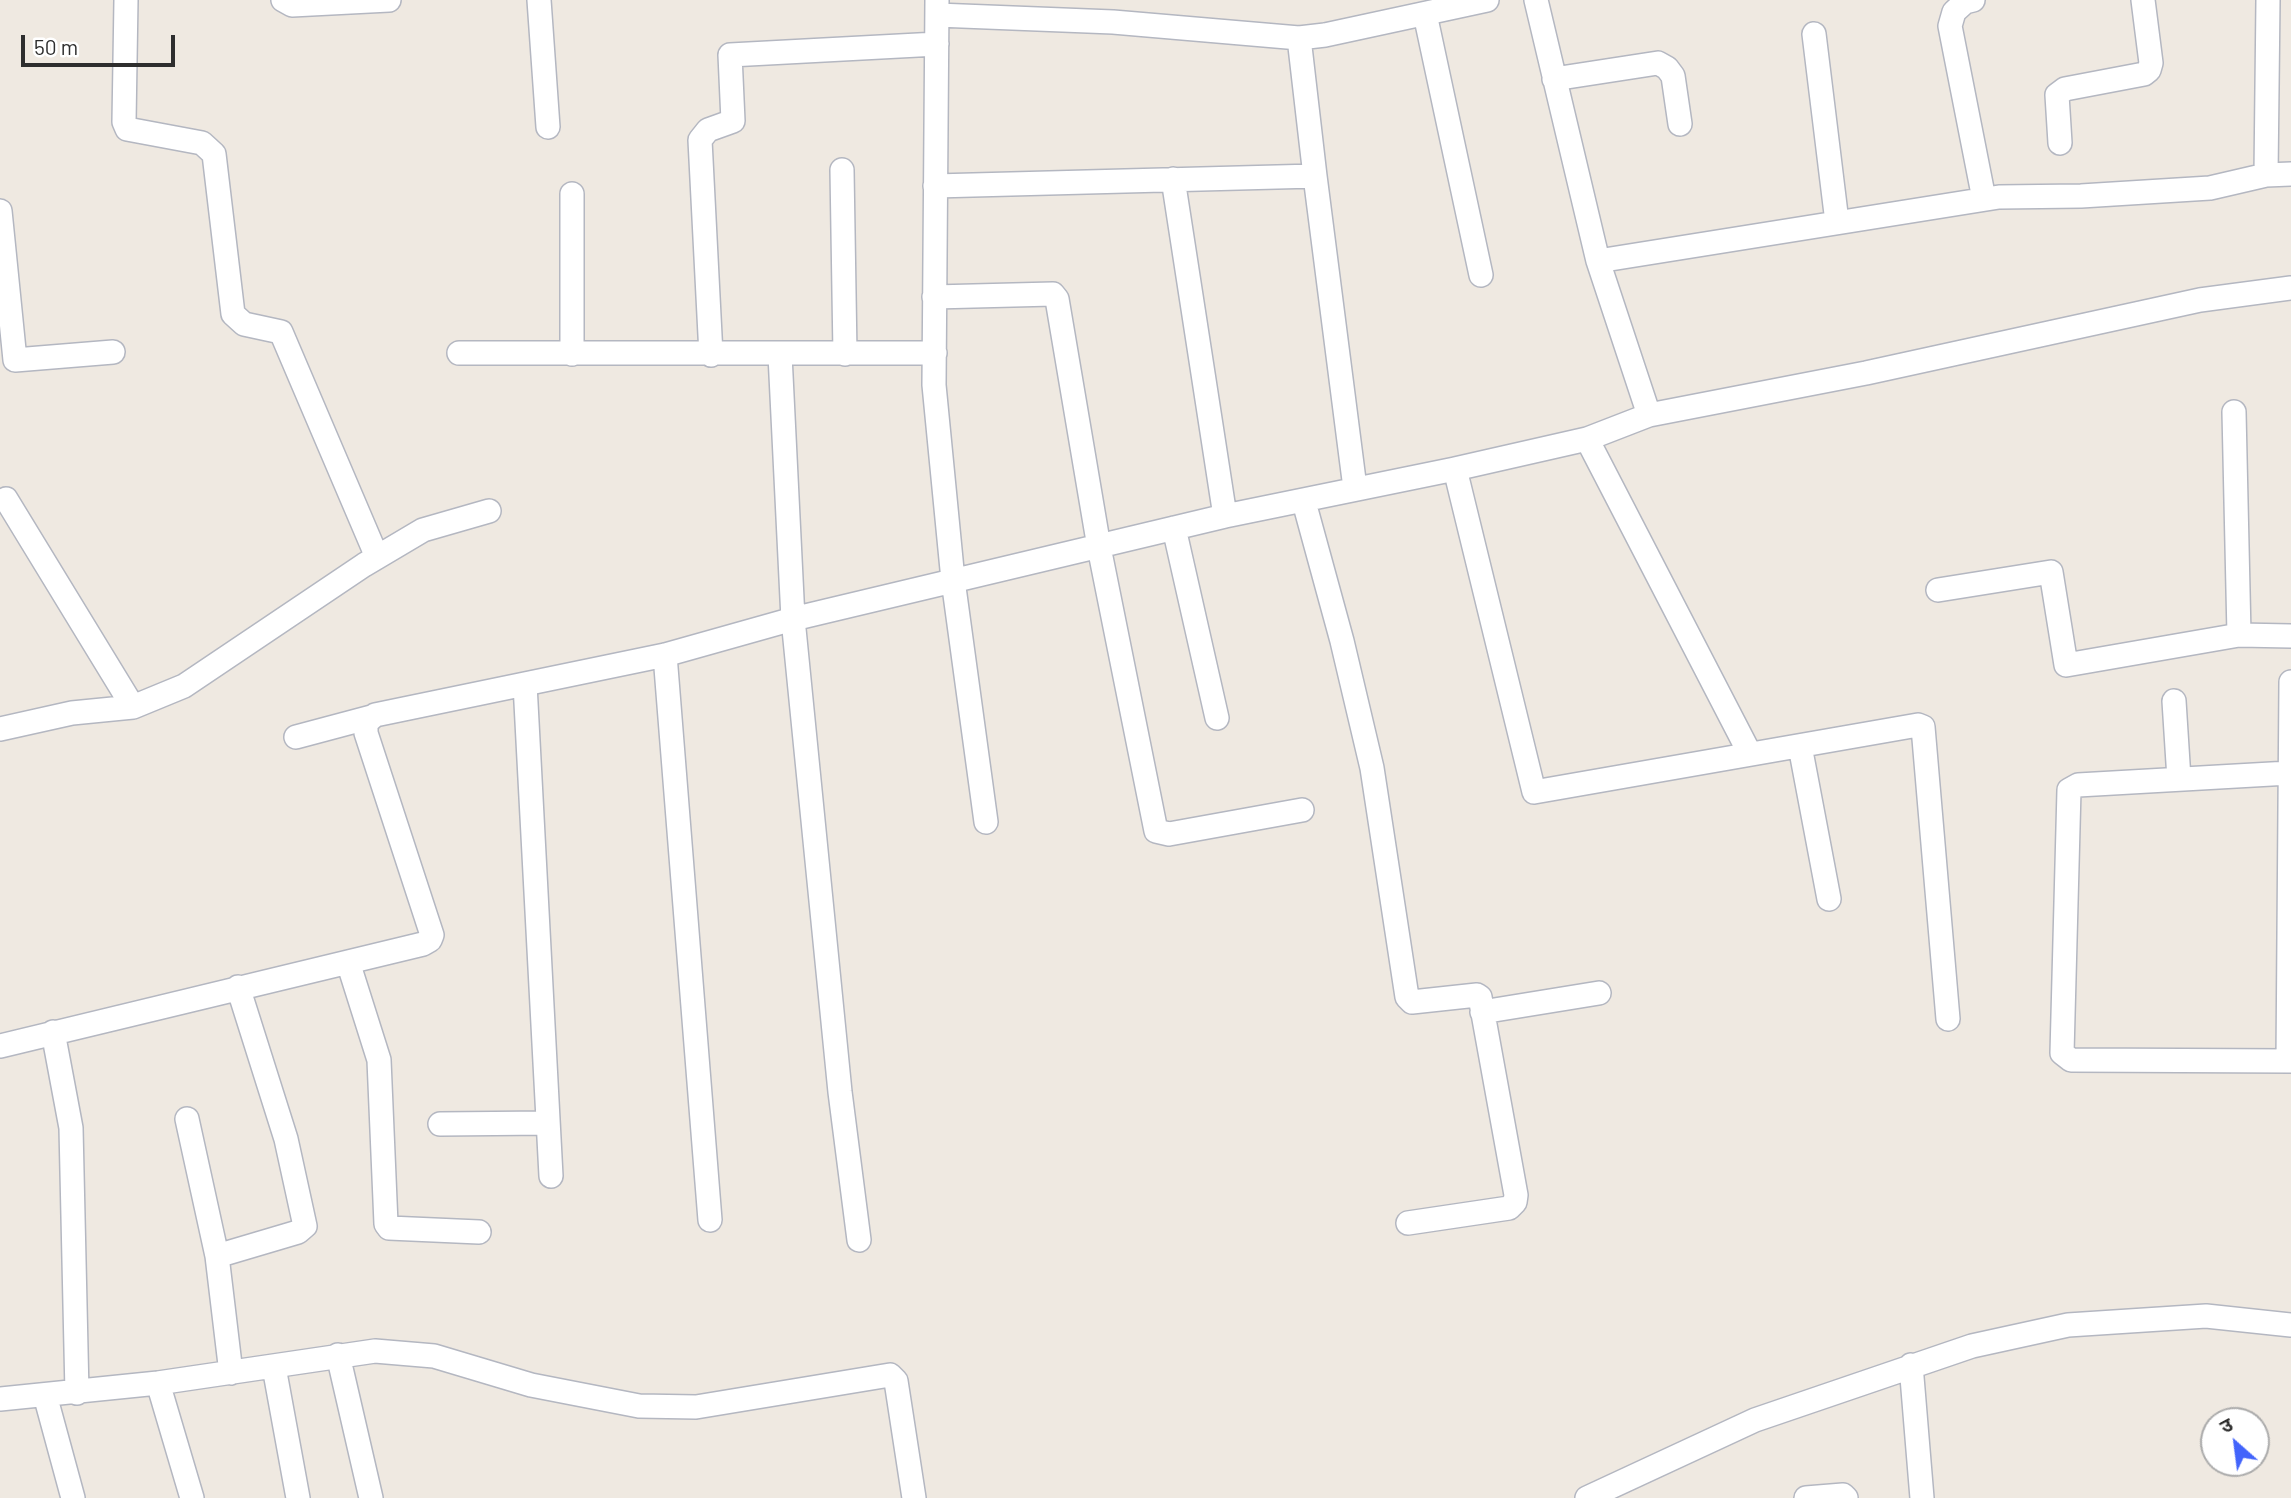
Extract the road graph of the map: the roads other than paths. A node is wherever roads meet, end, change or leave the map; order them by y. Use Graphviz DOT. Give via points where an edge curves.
graph roads {
  1 [pos="126,0"];
  2 [pos="284,0"];
  3 [pos="389,0"];
  4 [pos="539,0"];
  5 [pos="1487,0"];
  6 [pos="1536,0"];
  7 [pos="1973,0"];
  8 [pos="2143,0"];
  9 [pos="2268,0"];
  10 [pos="937,7"];
  11 [pos="1425,13"];
  12 [pos="1814,34"];
  13 [pos="1299,38"];
  14 [pos="937,44"];
  15 [pos="1554,79"];
  16 [pos="1681,124"];
  17 [pos="548,127"];
  18 [pos="2060,143"];
  19 [pos="842,170"];
  20 [pos="2291,174"];
  21 [pos="2266,175"];
  22 [pos="1315,176"];
  23 [pos="1173,180"];
  24 [pos="935,186"];
  25 [pos="572,194"];
  26 [pos="1984,199"];
  27 [pos="0,211"];
  28 [pos="1838,222"];
  29 [pos="1598,261"];
  30 [pos="1481,275"];
  31 [pos="2291,288"];
  32 [pos="934,297"];
  33 [pos="113,352"];
  34 [pos="459,353"];
  35 [pos="935,353"];
  36 [pos="572,354"];
  37 [pos="845,354"];
  38 [pos="711,355"];
  39 [pos="780,355"];
  40 [pos="2234,412"];
  41 [pos="1649,415"];
  42 [pos="1587,439"];
  43 [pos="1455,469"];
  44 [pos="1355,488"];
  45 [pos="6,499"];
  46 [pos="1304,502"];
  47 [pos="489,511"];
  48 [pos="1225,516"];
  49 [pos="1174,528"];
  50 [pos="1099,547"];
  51 [pos="377,558"];
  52 [pos="953,580"];
  53 [pos="1938,590"];
  54 [pos="793,620"];
  55 [pos="2239,635"];
  56 [pos="2291,636"];
  57 [pos="665,655"];
  58 [pos="2291,682"];
  59 [pos="525,684"];
  60 [pos="2174,701"];
  61 [pos="132,707"];
  62 [pos="371,717"];
  63 [pos="1217,718"];
  64 [pos="0,729"];
  65 [pos="296,737"];
  66 [pos="1800,746"];
  67 [pos="1750,754"];
  68 [pos="2289,773"];
  69 [pos="2179,779"];
  70 [pos="1302,810"];
  71 [pos="986,822"];
  72 [pos="1829,899"];
  73 [pos="348,962"];
  74 [pos="2289,977"];
  75 [pos="238,987"];
  76 [pos="1600,993"];
  77 [pos="1482,1012"];
  78 [pos="1948,1019"];
  79 [pos="53,1032"];
  80 [pos="0,1046"];
  81 [pos="2289,1061"];
  82 [pos="187,1119"];
  83 [pos="548,1123"];
  84 [pos="440,1124"];
  85 [pos="551,1176"];
  86 [pos="710,1220"];
  87 [pos="1408,1223"];
  88 [pos="479,1232"];
  89 [pos="859,1240"];
  90 [pos="216,1256"];
  91 [pos="2291,1325"];
  92 [pos="338,1355"];
  93 [pos="1911,1365"];
  94 [pos="274,1367"];
  95 [pos="232,1373"];
  96 [pos="158,1384"];
  97 [pos="77,1393"];
  98 [pos="44,1395"];
  99 [pos="0,1399"];
  100 [pos="73,1498"];
  101 [pos="192,1498"];
  102 [pos="298,1498"];
  103 [pos="370,1498"];
  104 [pos="914,1498"];
  105 [pos="1587,1498"];
  106 [pos="1806,1498"];
  107 [pos="1846,1498"];
  108 [pos="1922,1498"];
  1 -- 51 [label="street" via="127,129 202,143 214,153 233,314 244,324 281,332"];
  2 -- 3 [label="street" via="292,5"];
  4 -- 17 [label="street"];
  5 -- 11 [label="street"];
  6 -- 15 [label="street"];
  7 -- 26 [label="street" via="1954,12 1950,26"];
  8 -- 18 [label="street" via="2149,70 2057,94"];
  9 -- 21 [label="street"];
  10 -- 13 [label="street"];
  10 -- 14 [label="street"];
  11 -- 13 [label="street"];
  11 -- 30 [label="street"];
  12 -- 28 [label="street"];
  13 -- 22 [label="street"];
  14 -- 24 [label="street"];
  14 -- 38 [label="street" via="730,55 733,121 708,130 700,140"];
  15 -- 16 [label="street" via="1658,63 1672,76"];
  15 -- 29 [label="street"];
  19 -- 37 [label="street"];
  20 -- 21 [label="street"];
  21 -- 26 [label="street" via="2210,188"];
  22 -- 23 [label="street"];
  22 -- 44 [label="street"];
  23 -- 24 [label="street"];
  23 -- 48 [label="street"];
  24 -- 32 [label="street"];
  25 -- 36 [label="street"];
  26 -- 28 [label="street"];
  27 -- 33 [label="street" via="15,360"];
  28 -- 29 [label="street"];
  29 -- 41 [label="street"];
  31 -- 41 [label="street" via="2200,300"];
  32 -- 35 [label="street"];
  32 -- 50 [label="street" via="1056,296"];
  34 -- 36 [label="street"];
  35 -- 37 [label="street"];
  35 -- 52 [label="street" via="934,385"];
  36 -- 38 [label="street"];
  37 -- 39 [label="street"];
  38 -- 39 [label="street"];
  39 -- 54 [label="street"];
  40 -- 55 [label="street"];
  41 -- 42 [label="street"];
  42 -- 43 [label="street"];
  42 -- 67 [label="street"];
  43 -- 44 [label="street"];
  43 -- 67 [label="street" via="1534,792"];
  44 -- 46 [label="street"];
  45 -- 61 [label="street"];
  46 -- 48 [label="street"];
  46 -- 77 [label="street" via="1372,768 1407,997 1417,1002 1477,995"];
  47 -- 51 [label="street" via="433,526"];
  48 -- 49 [label="street"];
  49 -- 50 [label="street"];
  49 -- 63 [label="street"];
  50 -- 52 [label="street"];
  50 -- 70 [label="street" via="1156,831 1169,834"];
  51 -- 61 [label="street" via="184,686"];
  52 -- 54 [label="street"];
  52 -- 71 [label="street"];
  53 -- 55 [label="street" via="2051,572 2066,666"];
  54 -- 57 [label="street"];
  54 -- 89 [label="street"];
  55 -- 56 [label="street"];
  57 -- 59 [label="street"];
  57 -- 86 [label="street"];
  58 -- 68 [label="street"];
  59 -- 62 [label="street"];
  59 -- 83 [label="street"];
  60 -- 69 [label="street"];
  61 -- 64 [label="street" via="72,713"];
  62 -- 65 [label="street"];
  62 -- 73 [label="street" via="366,733 432,935 423,944"];
  66 -- 67 [label="street"];
  66 -- 72 [label="street"];
  66 -- 78 [label="street" via="1923,727"];
  68 -- 69 [label="street"];
  68 -- 74 [label="street"];
  69 -- 81 [label="street" via="2078,785 2067,794 2062,1054 2071,1060"];
  73 -- 75 [label="street"];
  73 -- 88 [label="street" via="379,1060 387,1224 389,1228"];
  74 -- 81 [label="street"];
  75 -- 79 [label="street"];
  75 -- 90 [label="street" via="286,1139 305,1226"];
  76 -- 77 [label="street"];
  77 -- 87 [label="street" via="1515,1202 1509,1208"];
  79 -- 80 [label="street"];
  79 -- 97 [label="street" via="71,1128"];
  82 -- 90 [label="street"];
  83 -- 84 [label="street"];
  83 -- 85 [label="street"];
  90 -- 95 [label="street"];
  91 -- 93 [label="street" via="2206,1316 2068,1325"];
  92 -- 94 [label="street"];
  92 -- 103 [label="street"];
  92 -- 104 [label="street" via="375,1351 434,1356 531,1385 639,1406 709,1405 890,1375 895,1381"];
  93 -- 105 [label="street" via="1755,1420"];
  93 -- 108 [label="street"];
  94 -- 95 [label="street"];
  94 -- 102 [label="street"];
  95 -- 96 [label="street"];
  96 -- 97 [label="street"];
  96 -- 101 [label="street"];
  97 -- 98 [label="street"];
  98 -- 99 [label="street"];
  98 -- 100 [label="street"];
  106 -- 107 [label="street"];
}
